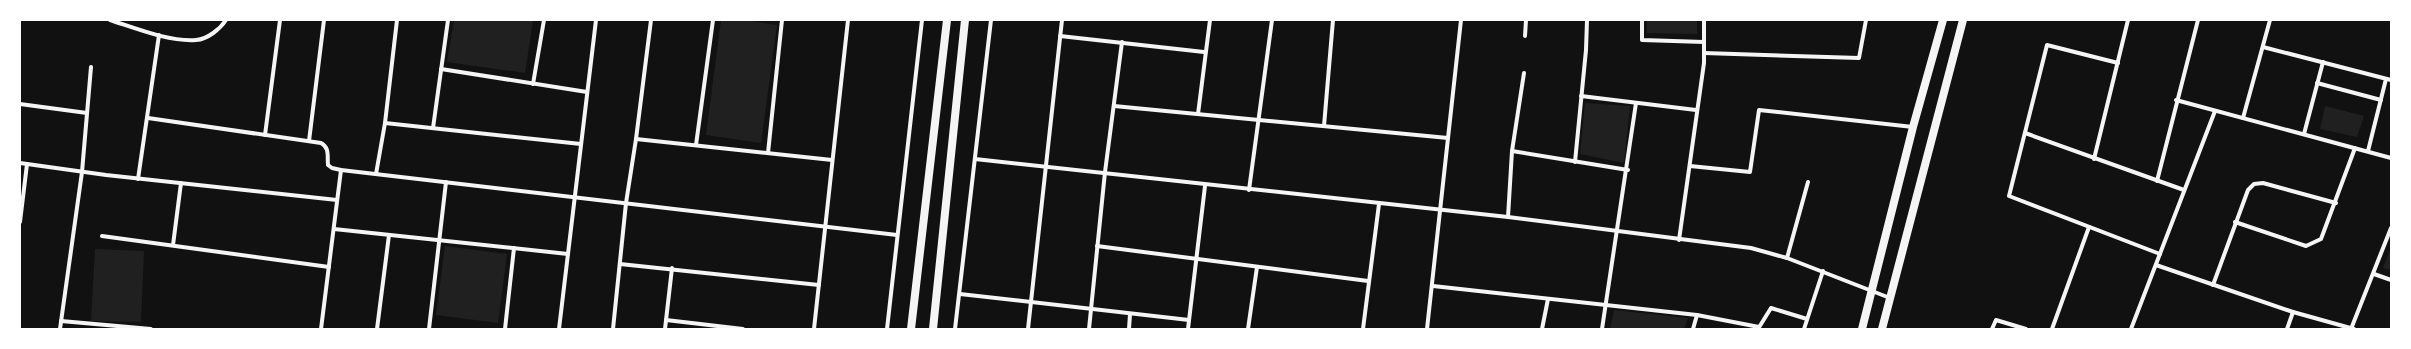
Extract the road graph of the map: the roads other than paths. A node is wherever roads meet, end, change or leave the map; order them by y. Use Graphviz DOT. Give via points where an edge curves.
graph roads {
  1 [pos="110,20"];
  2 [pos="226,20"];
  3 [pos="280,20"];
  4 [pos="324,20"];
  5 [pos="397,20"];
  6 [pos="448,20"];
  7 [pos="544,20"];
  8 [pos="596,20"];
  9 [pos="650,20"];
  10 [pos="713,20"];
  11 [pos="782,20"];
  12 [pos="848,20"];
  13 [pos="922,20"];
  14 [pos="947,20"];
  15 [pos="965,20"];
  16 [pos="991,20"];
  17 [pos="1062,20"];
  18 [pos="1210,20"];
  19 [pos="1272,20"];
  20 [pos="1334,20"];
  21 [pos="1461,20"];
  22 [pos="1526,20"];
  23 [pos="1586,20"];
  24 [pos="1642,20"];
  25 [pos="1704,20"];
  26 [pos="1866,20"];
  27 [pos="1943,20"];
  28 [pos="1963,20"];
  29 [pos="2128,20"];
  30 [pos="2198,20"];
  31 [pos="2270,20"];
  32 [pos="159,35"];
  33 [pos="1060,36"];
  34 [pos="1525,36"];
  35 [pos="1122,42"];
  36 [pos="1704,42"];
  37 [pos="2263,47"];
  38 [pos="1204,52"];
  39 [pos="1704,53"];
  40 [pos="2322,62"];
  41 [pos="2118,63"];
  42 [pos="91,67"];
  43 [pos="441,69"];
  44 [pos="1524,73"];
  45 [pos="2389,79"];
  46 [pos="2317,83"];
  47 [pos="533,84"];
  48 [pos="587,92"];
  49 [pos="1581,96"];
  50 [pos="2176,100"];
  51 [pos="2381,100"];
  52 [pos="1636,103"];
  53 [pos="20,104"];
  54 [pos="1114,106"];
  55 [pos="1696,110"];
  56 [pos="2215,111"];
  57 [pos="87,113"];
  58 [pos="1198,114"];
  59 [pos="148,118"];
  60 [pos="2243,118"];
  61 [pos="1258,120"];
  62 [pos="385,123"];
  63 [pos="1324,126"];
  64 [pos="1913,127"];
  65 [pos="433,128"];
  66 [pos="2025,133"];
  67 [pos="2304,134"];
  68 [pos="266,135"];
  69 [pos="1448,138"];
  70 [pos="636,139"];
  71 [pos="309,141"];
  72 [pos="581,144"];
  73 [pos="696,145"];
  74 [pos="2355,148"];
  75 [pos="1512,151"];
  76 [pos="2368,152"];
  77 [pos="768,153"];
  78 [pos="2094,158"];
  79 [pos="2391,158"];
  80 [pos="975,159"];
  81 [pos="832,160"];
  82 [pos="1575,162"];
  83 [pos="20,163"];
  84 [pos="27,164"];
  85 [pos="1690,166"];
  86 [pos="1046,168"];
  87 [pos="341,170"];
  88 [pos="1628,170"];
  89 [pos="82,172"];
  90 [pos="1105,172"];
  91 [pos="376,174"];
  92 [pos="138,179"];
  93 [pos="2157,181"];
  94 [pos="446,182"];
  95 [pos="1808,182"];
  96 [pos="182,183"];
  97 [pos="1205,186"];
  98 [pos="1249,190"];
  99 [pos="2184,190"];
  100 [pos="575,197"];
  101 [pos="337,200"];
  102 [pos="626,203"];
  103 [pos="2336,203"];
  104 [pos="1379,204"];
  105 [pos="1442,210"];
  106 [pos="1508,217"];
  107 [pos="20,222"];
  108 [pos="2235,222"];
  109 [pos="826,226"];
  110 [pos="2089,227"];
  111 [pos="2391,228"];
  112 [pos="334,229"];
  113 [pos="1616,232"];
  114 [pos="389,235"];
  115 [pos="897,235"];
  116 [pos="102,236"];
  117 [pos="439,240"];
  118 [pos="1679,240"];
  119 [pos="173,245"];
  120 [pos="1097,246"];
  121 [pos="514,248"];
  122 [pos="568,254"];
  123 [pos="2160,254"];
  124 [pos="1787,258"];
  125 [pos="1196,259"];
  126 [pos="620,264"];
  127 [pos="2156,265"];
  128 [pos="329,267"];
  129 [pos="1257,267"];
  130 [pos="672,268"];
  131 [pos="1823,271"];
  132 [pos="2374,274"];
  133 [pos="2391,280"];
  134 [pos="1368,281"];
  135 [pos="819,285"];
  136 [pos="1433,286"];
  137 [pos="2213,286"];
  138 [pos="1872,290"];
  139 [pos="960,294"];
  140 [pos="1890,298"];
  141 [pos="1548,299"];
  142 [pos="1032,302"];
  143 [pos="1606,306"];
  144 [pos="1091,309"];
  145 [pos="2293,312"];
  146 [pos="1130,314"];
  147 [pos="1698,315"];
  148 [pos="1807,319"];
  149 [pos="666,320"];
  150 [pos="1189,320"];
  151 [pos="61,321"];
  152 [pos="1759,328"];
  153 [pos="60,329"];
  154 [pos="151,329"];
  155 [pos="321,329"];
  156 [pos="377,329"];
  157 [pos="429,329"];
  158 [pos="505,329"];
  159 [pos="559,329"];
  160 [pos="613,329"];
  161 [pos="665,329"];
  162 [pos="743,329"];
  163 [pos="814,329"];
  164 [pos="887,329"];
  165 [pos="912,329"];
  166 [pos="933,329"];
  167 [pos="955,329"];
  168 [pos="1028,329"];
  169 [pos="1089,329"];
  170 [pos="1128,329"];
  171 [pos="1188,329"];
  172 [pos="1248,329"];
  173 [pos="1364,329"];
  174 [pos="1427,329"];
  175 [pos="1542,329"];
  176 [pos="1602,329"];
  177 [pos="1693,329"];
  178 [pos="1804,329"];
  179 [pos="1862,329"];
  180 [pos="1882,329"];
  181 [pos="1992,329"];
  182 [pos="2026,329"];
  183 [pos="2052,329"];
  184 [pos="2131,329"];
  185 [pos="2287,329"];
  186 [pos="2352,329"];
  1 -- 32 [label="street"];
  2 -- 32 [label="street" via="207,37 196,40"];
  3 -- 68 [label="street"];
  4 -- 71 [label="street"];
  5 -- 62 [label="street"];
  6 -- 43 [label="street"];
  7 -- 47 [label="street"];
  8 -- 48 [label="street"];
  9 -- 70 [label="street"];
  10 -- 73 [label="street"];
  11 -- 77 [label="street"];
  12 -- 81 [label="street"];
  13 -- 115 [label="street"];
  14 -- 165 [label="main road"];
  15 -- 166 [label="main road"];
  16 -- 80 [label="street"];
  17 -- 33 [label="street"];
  18 -- 38 [label="street"];
  19 -- 61 [label="street"];
  20 -- 63 [label="street"];
  21 -- 69 [label="street"];
  22 -- 34 [label="street"];
  23 -- 49 [label="street"];
  24 -- 36 [label="street" via="1642,40"];
  25 -- 36 [label="street"];
  26 -- 39 [label="street" via="1859,58"];
  27 -- 64 [label="main road"];
  28 -- 140 [label="main road"];
  29 -- 41 [label="street"];
  30 -- 50 [label="street"];
  31 -- 37 [label="street"];
  32 -- 59 [label="street"];
  33 -- 35 [label="street"];
  33 -- 86 [label="street"];
  35 -- 38 [label="street"];
  35 -- 54 [label="street"];
  36 -- 39 [label="street"];
  37 -- 40 [label="street"];
  37 -- 60 [label="street"];
  38 -- 58 [label="street"];
  39 -- 55 [label="street"];
  40 -- 45 [label="street"];
  40 -- 46 [label="street"];
  41 -- 66 [label="street" via="2047,45"];
  41 -- 78 [label="street"];
  42 -- 57 [label="street"];
  43 -- 47 [label="street"];
  43 -- 65 [label="street"];
  44 -- 75 [label="street"];
  45 -- 51 [label="street"];
  46 -- 51 [label="street"];
  46 -- 67 [label="street"];
  47 -- 48 [label="street"];
  48 -- 72 [label="street"];
  49 -- 52 [label="street"];
  49 -- 82 [label="street"];
  50 -- 56 [label="street"];
  50 -- 93 [label="street"];
  51 -- 76 [label="street"];
  52 -- 55 [label="street"];
  52 -- 88 [label="street"];
  53 -- 57 [label="street"];
  54 -- 58 [label="street"];
  54 -- 90 [label="street"];
  55 -- 85 [label="street"];
  56 -- 60 [label="street"];
  56 -- 99 [label="street"];
  57 -- 89 [label="street"];
  58 -- 61 [label="street"];
  59 -- 68 [label="street"];
  59 -- 92 [label="street"];
  60 -- 67 [label="street"];
  61 -- 63 [label="street"];
  61 -- 98 [label="street"];
  62 -- 65 [label="street"];
  62 -- 91 [label="street"];
  63 -- 69 [label="street"];
  64 -- 85 [label="street" via="1759,110 1750,172"];
  64 -- 138 [label="main road"];
  65 -- 72 [label="street"];
  66 -- 78 [label="street"];
  66 -- 110 [label="street" via="2009,196"];
  67 -- 74 [label="street"];
  68 -- 71 [label="street"];
  69 -- 105 [label="street"];
  70 -- 73 [label="street"];
  70 -- 102 [label="street"];
  71 -- 87 [label="street" via="326,146 328,165"];
  72 -- 100 [label="street"];
  73 -- 77 [label="street"];
  74 -- 76 [label="street"];
  74 -- 103 [label="street"];
  75 -- 82 [label="street"];
  75 -- 106 [label="street"];
  76 -- 79 [label="street"];
  77 -- 81 [label="street"];
  78 -- 93 [label="street"];
  80 -- 86 [label="street"];
  80 -- 139 [label="street"];
  81 -- 109 [label="street"];
  82 -- 88 [label="street"];
  83 -- 84 [label="street"];
  84 -- 89 [label="street"];
  84 -- 107 [label="street"];
  85 -- 118 [label="street"];
  86 -- 90 [label="street"];
  86 -- 142 [label="street"];
  87 -- 91 [label="street"];
  87 -- 101 [label="street"];
  88 -- 113 [label="street"];
  89 -- 92 [label="street"];
  89 -- 151 [label="street"];
  90 -- 97 [label="street"];
  90 -- 120 [label="street"];
  91 -- 94 [label="street"];
  92 -- 96 [label="street"];
  93 -- 99 [label="street"];
  94 -- 100 [label="street"];
  94 -- 117 [label="street"];
  95 -- 124 [label="street"];
  96 -- 101 [label="street"];
  96 -- 119 [label="street"];
  97 -- 98 [label="street"];
  97 -- 125 [label="street"];
  98 -- 104 [label="street"];
  99 -- 123 [label="street"];
  100 -- 102 [label="street"];
  100 -- 122 [label="street"];
  101 -- 112 [label="street"];
  102 -- 109 [label="street"];
  102 -- 126 [label="street"];
  103 -- 108 [label="street" via="2263,183 2254,184 2248,190"];
  103 -- 108 [label="street" via="2321,239 2306,246"];
  104 -- 105 [label="street"];
  104 -- 134 [label="street"];
  105 -- 106 [label="street"];
  105 -- 136 [label="street"];
  106 -- 113 [label="street"];
  108 -- 137 [label="street"];
  109 -- 115 [label="street"];
  109 -- 135 [label="street"];
  110 -- 123 [label="street"];
  110 -- 183 [label="street"];
  111 -- 132 [label="street"];
  112 -- 114 [label="street"];
  112 -- 128 [label="street"];
  113 -- 118 [label="street"];
  113 -- 143 [label="street"];
  114 -- 117 [label="street"];
  114 -- 156 [label="street"];
  115 -- 164 [label="street"];
  116 -- 119 [label="street"];
  117 -- 121 [label="street"];
  117 -- 157 [label="street"];
  118 -- 124 [label="street" via="1751,248"];
  119 -- 128 [label="street"];
  120 -- 125 [label="street"];
  120 -- 144 [label="street"];
  121 -- 122 [label="street"];
  121 -- 158 [label="street"];
  122 -- 159 [label="street"];
  123 -- 127 [label="street"];
  124 -- 131 [label="street"];
  125 -- 129 [label="street"];
  125 -- 150 [label="street"];
  126 -- 130 [label="street"];
  126 -- 160 [label="street"];
  127 -- 137 [label="street"];
  127 -- 184 [label="street"];
  128 -- 155 [label="street"];
  129 -- 134 [label="street"];
  129 -- 172 [label="street"];
  130 -- 135 [label="street"];
  130 -- 149 [label="street"];
  131 -- 138 [label="street"];
  131 -- 148 [label="street"];
  132 -- 133 [label="street"];
  132 -- 186 [label="street"];
  134 -- 173 [label="street"];
  135 -- 163 [label="street"];
  136 -- 141 [label="street"];
  136 -- 174 [label="street"];
  137 -- 145 [label="street"];
  138 -- 140 [label="street"];
  138 -- 179 [label="main road"];
  139 -- 142 [label="street"];
  139 -- 167 [label="street"];
  140 -- 180 [label="main road"];
  141 -- 143 [label="street"];
  141 -- 175 [label="street"];
  142 -- 144 [label="street"];
  142 -- 168 [label="street"];
  143 -- 147 [label="street"];
  143 -- 176 [label="street"];
  144 -- 146 [label="street"];
  144 -- 169 [label="street"];
  145 -- 185 [label="street"];
  145 -- 186 [label="street"];
  146 -- 150 [label="street"];
  146 -- 170 [label="street"];
  147 -- 152 [label="street"];
  147 -- 177 [label="street"];
  148 -- 152 [label="street" via="1771,308"];
  148 -- 178 [label="street"];
  149 -- 161 [label="street"];
  149 -- 162 [label="street"];
  150 -- 171 [label="street"];
  151 -- 153 [label="street"];
  151 -- 154 [label="street"];
  181 -- 182 [label="street" via="1996,320"];
}
